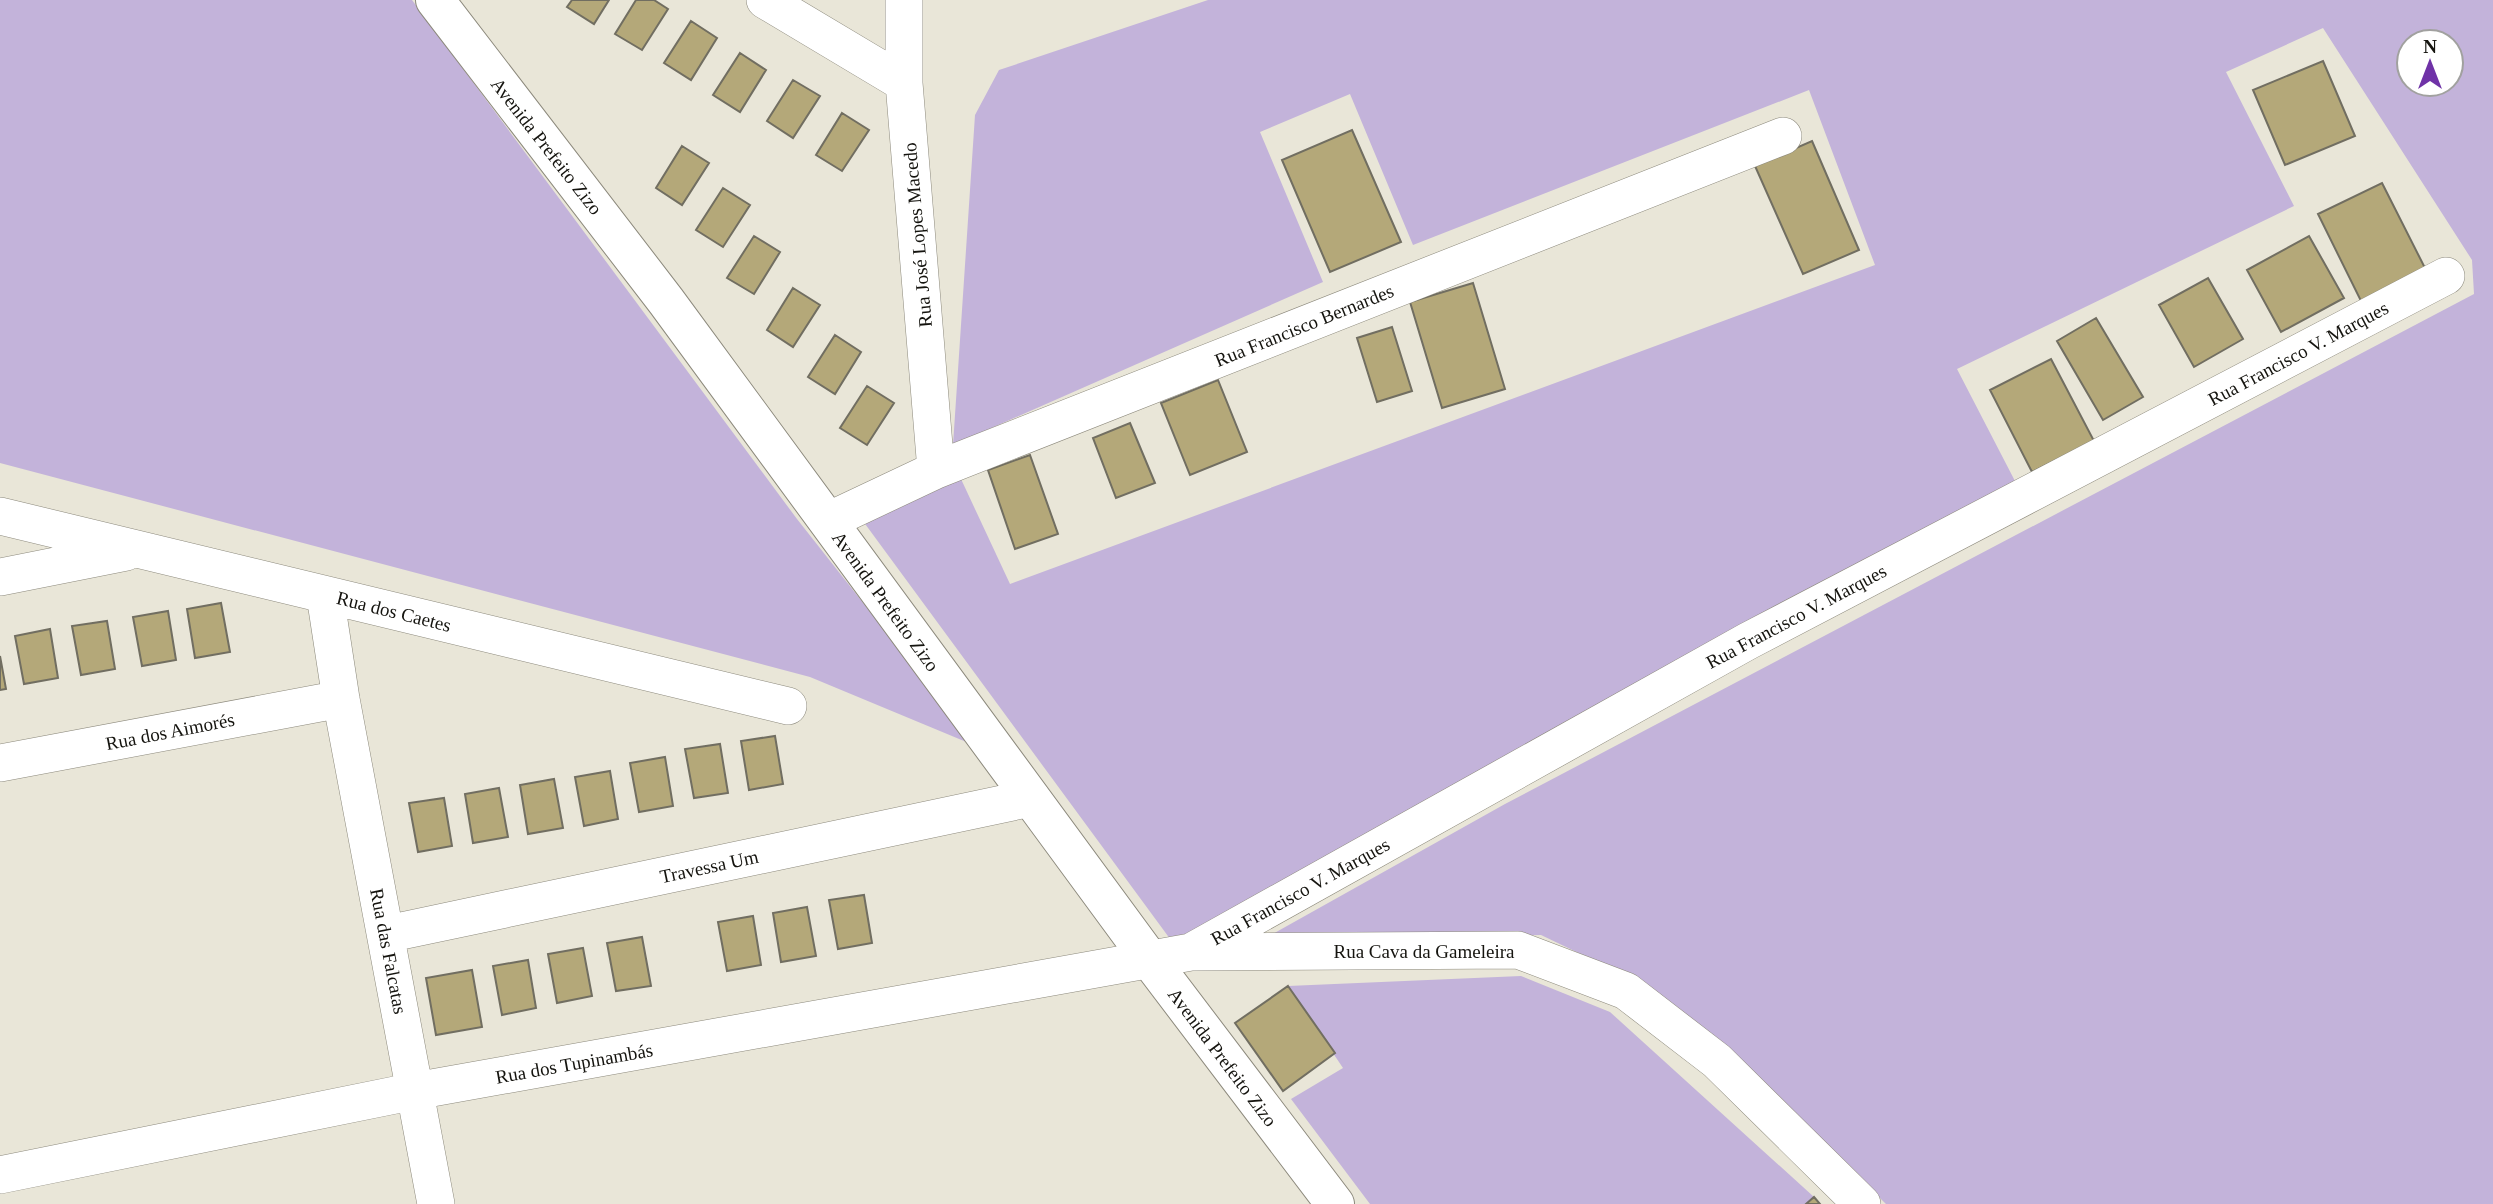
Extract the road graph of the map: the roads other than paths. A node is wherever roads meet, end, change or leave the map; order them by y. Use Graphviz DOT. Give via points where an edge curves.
graph roads {
  1 [pos="435,0"];
  2 [pos="765,0"];
  3 [pos="904,0"];
  4 [pos="904,83"];
  5 [pos="1783,136"];
  6 [pos="2446,276"];
  7 [pos="936,470"];
  8 [pos="0,516"];
  9 [pos="828,521"];
  10 [pos="137,549"];
  11 [pos="0,577"];
  12 [pos="325,595"];
  13 [pos="341,699"];
  14 [pos="788,706"];
  15 [pos="0,763"];
  16 [pos="1031,798"];
  17 [pos="387,934"];
  18 [pos="1191,952"];
  19 [pos="1150,960"];
  20 [pos="415,1091"];
  21 [pos="0,1175"];
  22 [pos="436,1204"];
  23 [pos="1335,1204"];
  24 [pos="1863,1204"];
  1 -- 9 [label="main road, Avenida Prefeito Zizo"];
  2 -- 4 [label="street"];
  3 -- 4 [label="street, Rua José Lopes Macedo"];
  4 -- 7 [label="street, Rua José Lopes Macedo"];
  5 -- 7 [label="street, Rua Francisco Bernardes"];
  6 -- 18 [label="street, Rua Francisco V. Marques" via="1748,640"];
  7 -- 9 [label="street, Rua Francisco Bernardes"];
  8 -- 10 [label="street, Rua dos Caetes"];
  9 -- 16 [label="main road, Avenida Prefeito Zizo"];
  10 -- 11 [label="street"];
  10 -- 12 [label="street, Rua dos Caetes"];
  12 -- 13 [label="street, Rua das Falcatas"];
  12 -- 14 [label="street, Rua dos Caetes"];
  13 -- 15 [label="street, Rua dos Aimorés"];
  13 -- 17 [label="street, Rua das Falcatas"];
  16 -- 17 [label="street, Travessa Um"];
  16 -- 19 [label="main road, Avenida Prefeito Zizo"];
  17 -- 20 [label="street, Rua das Falcatas"];
  18 -- 19 [label="street, Rua Francisco V. Marques"];
  18 -- 24 [label="street, Rua Cava da Gameleira" via="1518,950 1626,992 1717,1061"];
  19 -- 20 [label="street, Rua dos Tupinambás"];
  19 -- 23 [label="main road, Avenida Prefeito Zizo"];
  20 -- 21 [label="street, Rua dos Tupinambás"];
  20 -- 22 [label="street, Rua das Falcatas"];
}
